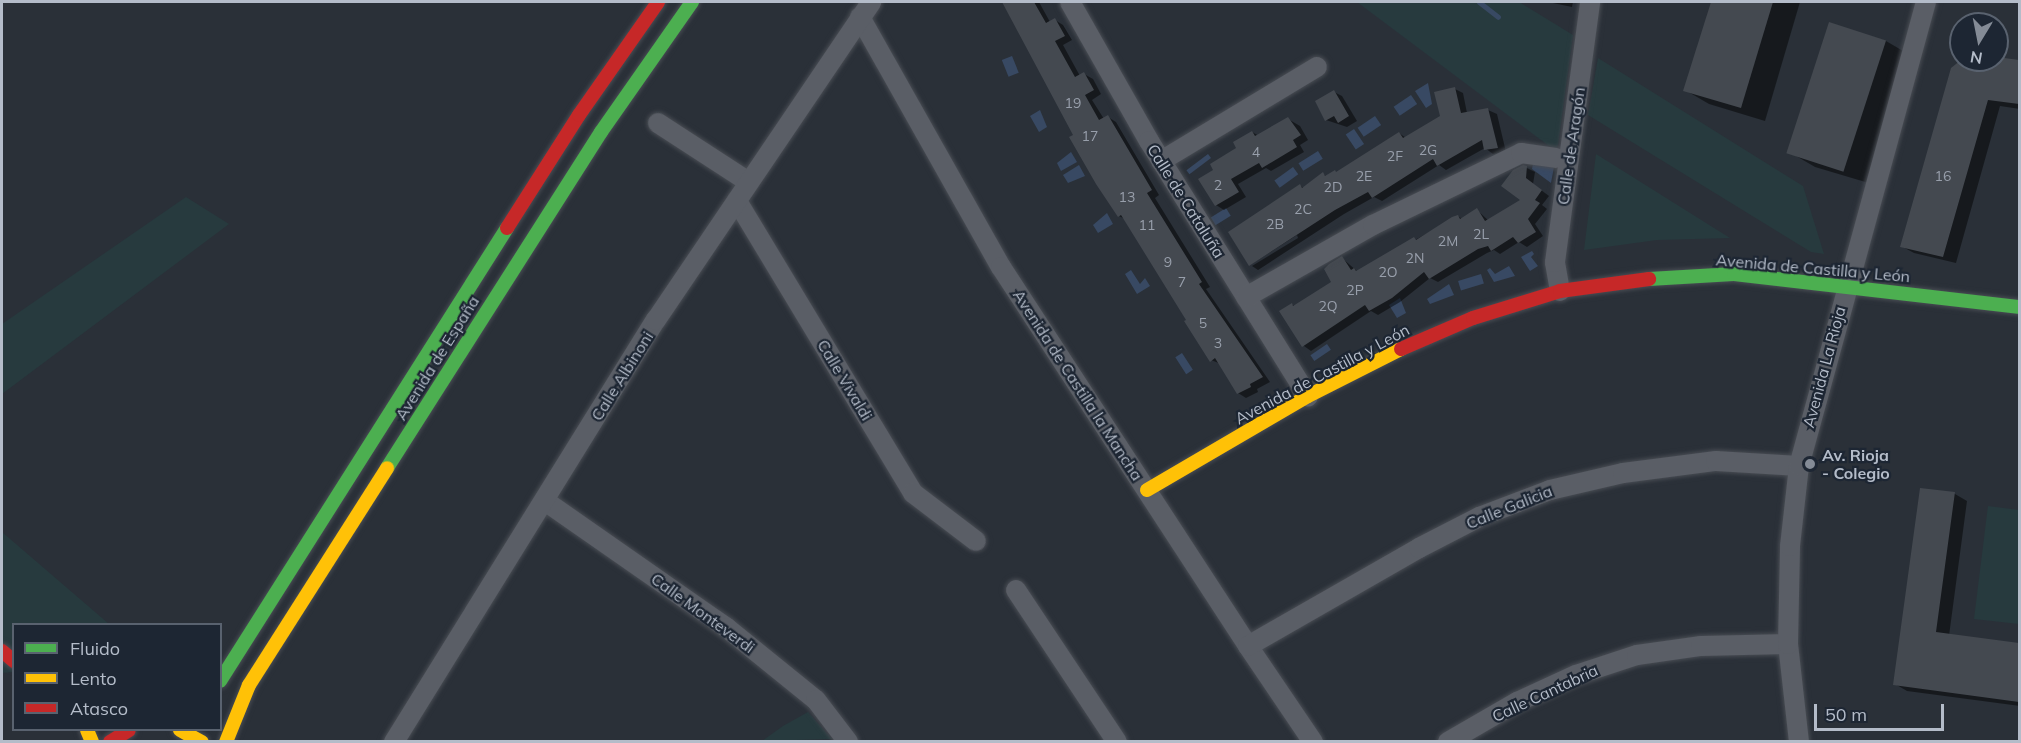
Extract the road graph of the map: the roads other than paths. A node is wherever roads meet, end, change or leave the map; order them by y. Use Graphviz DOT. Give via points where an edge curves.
graph roads {
  1 [pos="658,2"];
  2 [pos="692,2"];
  3 [pos="1070,2"];
  4 [pos="1590,2"];
  5 [pos="1926,2"];
  6 [pos="865,9"];
  7 [pos="1317,68"];
  8 [pos="658,123"];
  9 [pos="1556,158"];
  10 [pos="1161,161"];
  11 [pos="749,182"];
  12 [pos="737,201"];
  13 [pos="1847,285"];
  14 [pos="1560,291"];
  15 [pos="1246,297"];
  16 [pos="2019,307"];
  17 [pos="1308,396"];
  18 [pos="1799,466"];
  19 [pos="1146,489"];
  20 [pos="545,501"];
  21 [pos="976,541"];
  22 [pos="1016,590"];
  23 [pos="1788,644"];
  24 [pos="1248,646"];
  25 [pos="222,678"];
  26 [pos="184,731"];
  27 [pos="202,741"];
  28 [pos="226,741"];
  29 [pos="394,741"];
  30 [pos="848,741"];
  31 [pos="1117,741"];
  32 [pos="1313,741"];
  33 [pos="1448,741"];
  34 [pos="1799,741"];
  1 -- 25 [label="main road, Avenida de España" via="579,115"];
  2 -- 28 [label="main road, Avenida de España" via="601,132 256,675 238,706"];
  3 -- 10 [label="street, Calle de Cataluña"];
  4 -- 14 [label="street, Calle de Aragón" via="1556,262"];
  5 -- 13 [label="street, Avenida La Rioja"];
  6 -- 11 [label="street, Calle Albinoni"];
  6 -- 19 [label="street, Avenida de Castilla la Mancha" via="1001,267"];
  7 -- 10 [label="street"];
  8 -- 11 [label="street"];
  9 -- 15 [label="street" via="1521,153 1372,225"];
  10 -- 15 [label="street, Calle de Cataluña"];
  11 -- 12 [label="street, Calle Albinoni"];
  12 -- 20 [label="street, Calle Albinoni" via="656,320"];
  12 -- 21 [label="street, Calle Vivaldi" via="914,493"];
  13 -- 14 [label="main road, Avenida de Castilla y León" via="1734,274 1665,277"];
  13 -- 16 [label="main road, Avenida de Castilla y León"];
  13 -- 18 [label="street, Avenida La Rioja"];
  14 -- 17 [label="main road, Avenida de Castilla y León" via="1473,318 1394,351"];
  15 -- 17 [label="street, Calle de Cataluña"];
  17 -- 19 [label="main road, Avenida de Castilla y León"];
  18 -- 23 [label="street, Avenida La Rioja" via="1790,546"];
  18 -- 24 [label="street, Calle Galicia" via="1716,461 1623,473 1550,490 1439,537"];
  19 -- 24 [label="street, Avenida de Castilla la Mancha"];
  20 -- 29 [label="street, Calle Albinoni"];
  20 -- 30 [label="street, Calle Monteverdi" via="727,628 816,700"];
  22 -- 31 [label="street"];
  23 -- 33 [label="street, Calle Cantabria" via="1701,646 1637,655 1576,675 1527,697"];
  23 -- 34 [label="street, Avenida La Rioja"];
  24 -- 32 [label="street, Avenida de Castilla la Mancha"];
  26 -- 27 [label="main road"];
}
